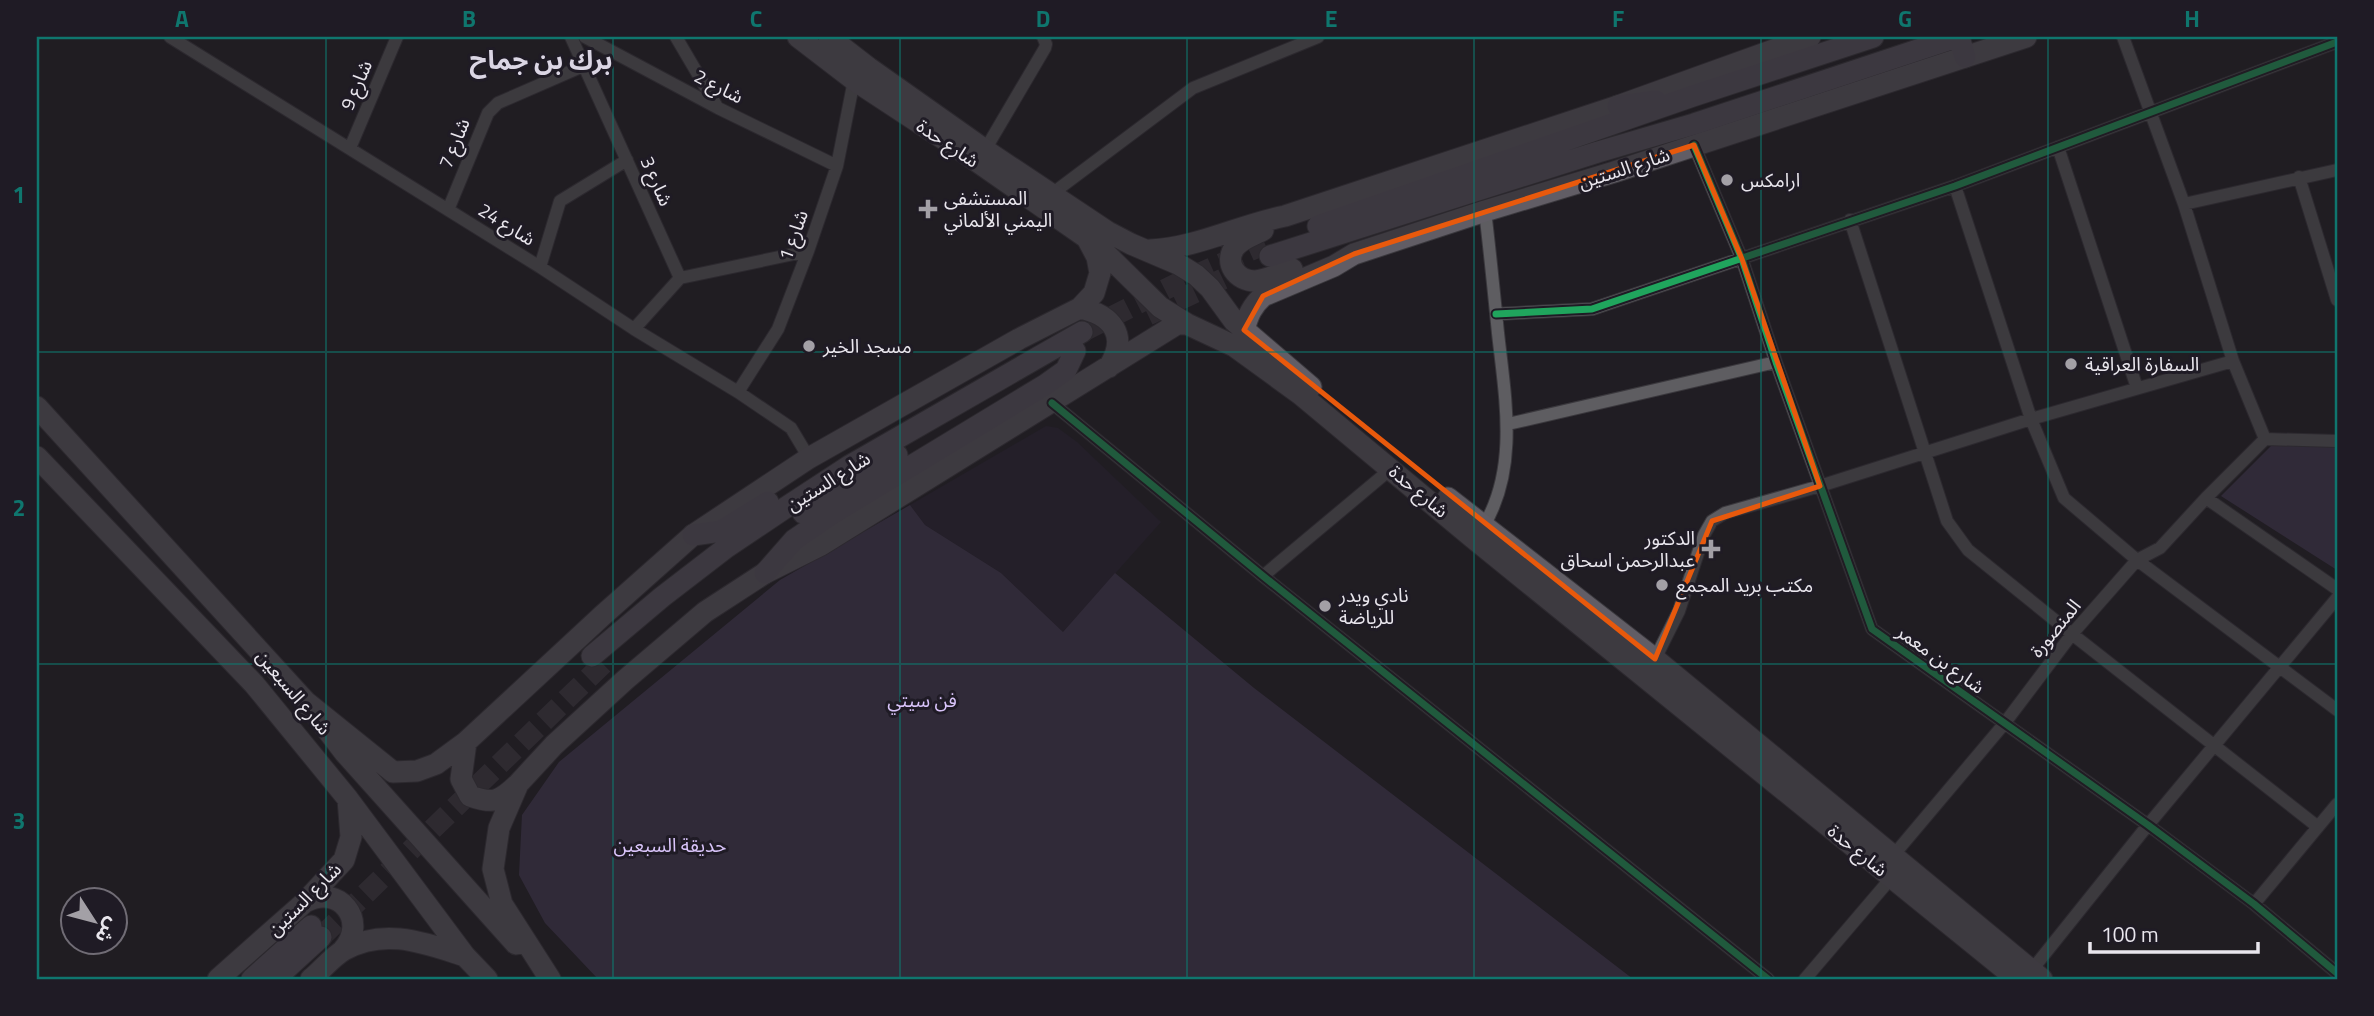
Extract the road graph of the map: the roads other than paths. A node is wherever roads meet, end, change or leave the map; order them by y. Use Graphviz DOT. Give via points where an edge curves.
graph roads {
  1 [pos="170,37"];
  2 [pos="397,37"];
  3 [pos="571,37"];
  4 [pos="585,37"];
  5 [pos="676,37"];
  6 [pos="1043,37"];
  7 [pos="1318,37"];
  8 [pos="1810,37"];
  9 [pos="1873,37"];
  10 [pos="2026,37"];
  11 [pos="2123,37"];
  12 [pos="815,40"];
  13 [pos="2337,42"];
  14 [pos="1961,44"];
  15 [pos="583,66"];
  16 [pos="854,80"];
  17 [pos="1693,96"];
  18 [pos="1618,106"];
  19 [pos="718,108"];
  20 [pos="2149,113"];
  21 [pos="1694,145"];
  22 [pos="2058,147"];
  23 [pos="350,148"];
  24 [pos="985,149"];
  25 [pos="627,160"];
  26 [pos="837,166"];
  27 [pos="2337,170"];
  28 [pos="2300,177"];
  29 [pos="1955,186"];
  30 [pos="1053,193"];
  31 [pos="2184,204"];
  32 [pos="448,210"];
  33 [pos="1485,211"];
  34 [pos="1285,216"];
  35 [pos="1850,220"];
  36 [pos="1087,238"];
  37 [pos="808,251"];
  38 [pos="1147,251"];
  39 [pos="1354,254"];
  40 [pos="1742,259"];
  41 [pos="540,267"];
  42 [pos="680,278"];
  43 [pos="2337,300"];
  44 [pos="1080,307"];
  45 [pos="1496,314"];
  46 [pos="1187,324"];
  47 [pos="634,329"];
  48 [pos="1244,330"];
  49 [pos="1077,342"];
  50 [pos="2233,361"];
  51 [pos="1776,362"];
  52 [pos="1109,367"];
  53 [pos="2137,388"];
  54 [pos="738,391"];
  55 [pos="1052,403"];
  56 [pos="37,407"];
  57 [pos="2031,419"];
  58 [pos="1508,424"];
  59 [pos="60,432"];
  60 [pos="2265,439"];
  61 [pos="2337,441"];
  62 [pos="1926,454"];
  63 [pos="37,457"];
  64 [pos="809,458"];
  65 [pos="1392,468"];
  66 [pos="101,477"];
  67 [pos="1820,486"];
  68 [pos="2206,498"];
  69 [pos="77,500"];
  70 [pos="1483,527"];
  71 [pos="693,535"];
  72 [pos="2137,560"];
  73 [pos="765,573"];
  74 [pos="1263,576"];
  75 [pos="2337,589"];
  76 [pos="2337,598"];
  77 [pos="2072,635"];
  78 [pos="1654,659"];
  79 [pos="597,660"];
  80 [pos="2279,667"];
  81 [pos="306,702"];
  82 [pos="2337,710"];
  83 [pos="2004,724"];
  84 [pos="466,742"];
  85 [pos="2213,746"];
  86 [pos="518,784"];
  87 [pos="348,799"];
  88 [pos="2337,804"];
  89 [pos="2148,825"];
  90 [pos="2318,827"];
  91 [pos="1892,867"];
  92 [pos="305,902"];
  93 [pos="2253,904"];
  94 [pos="343,950"];
  95 [pos="465,956"];
  96 [pos="2334,972"];
  97 [pos="2030,977"];
  98 [pos="218,979"];
  99 [pos="252,979"];
  100 [pos="275,979"];
  101 [pos="311,979"];
  102 [pos="487,979"];
  103 [pos="549,979"];
  104 [pos="1768,979"];
  105 [pos="1805,979"];
  1 -- 23 [label="street, شارع 24"];
  2 -- 23 [label="street, شارع 9"];
  3 -- 15 [label="street, شارع 3"];
  4 -- 19 [label="street, شارع 2"];
  5 -- 19 [label="street"];
  6 -- 24 [label="street" via="1045,48"];
  7 -- 30 [label="street" via="1193,88"];
  8 -- 18 [label="main road"];
  9 -- 17 [label="highway, شارع الستين"];
  10 -- 14 [label="main road, شارع الستين"];
  11 -- 20 [label="street"];
  12 -- 16 [label="main road, شارع حدة"];
  12 -- 24 [label="main road, شارع حدة" via="869,68"];
  13 -- 20 [label="street"];
  14 -- 17 [label="highway, شارع الستين" via="1267,250"];
  14 -- 21 [label="main road, شارع الستين"];
  15 -- 25 [label="street, شارع 3"];
  15 -- 32 [label="street, شارع 7" via="498,103 488,113"];
  16 -- 26 [label="street, شارع 1"];
  16 -- 36 [label="main road, شارع حدة"];
  17 -- 18 [label="highway"];
  18 -- 34 [label="main road"];
  19 -- 26 [label="street, شارع 2"];
  20 -- 22 [label="street"];
  20 -- 31 [label="street"];
  21 -- 33 [label="main road, شارع الستين"];
  21 -- 40 [label="street, شارع بن معمر"];
  22 -- 29 [label="street"];
  22 -- 53 [label="street"];
  23 -- 32 [label="street, شارع 24"];
  24 -- 30 [label="main road, شارع حدة"];
  25 -- 41 [label="street" via="560,201"];
  25 -- 42 [label="street, شارع 3"];
  26 -- 37 [label="street, شارع 1"];
  27 -- 28 [label="street"];
  28 -- 31 [label="street"];
  28 -- 43 [label="street"];
  29 -- 35 [label="street"];
  29 -- 57 [label="street"];
  30 -- 38 [label="main road, شارع حدة" via="1108,232"];
  31 -- 50 [label="street"];
  32 -- 41 [label="street, شارع 24"];
  33 -- 39 [label="main road, شارع الستين"];
  33 -- 45 [label="street"];
  34 -- 38 [label="main road" via="1171,249"];
  34 -- 39 [label="main road" via="1233,250 1231,265 1239,276 1264,279 1329,256"];
  35 -- 40 [label="street"];
  35 -- 62 [label="street"];
  36 -- 44 [label="main road" via="1100,273 1094,293"];
  36 -- 46 [label="main road, شارع حدة" via="1160,307"];
  37 -- 42 [label="street"];
  37 -- 54 [label="street, شارع 1" via="778,329"];
  38 -- 48 [label="main road, شارع حدة" via="1196,275"];
  39 -- 48 [label="main road, شارع الستين" via="1263,296 1248,313"];
  40 -- 45 [label="street" via="1592,309"];
  40 -- 51 [label="street, شارع بن معمر"];
  41 -- 47 [label="street, شارع 24"];
  42 -- 47 [label="street"];
  44 -- 52 [label="main road" via="1106,317 1115,329 1118,343"];
  44 -- 64 [label="main road"];
  45 -- 58 [label="street"];
  46 -- 52 [label="main road" via="1177,324"];
  46 -- 65 [label="main road, شارع حدة" via="1234,346"];
  47 -- 54 [label="street, شارع 24"];
  48 -- 70 [label="main road, شارع حدة"];
  49 -- 71 [label="highway" via="1032,346 721,531"];
  49 -- 73 [label="highway" via="1066,370 832,514 794,540"];
  49 -- 79 [label="highway, شارع الستين" via="741,554"];
  50 -- 53 [label="street"];
  50 -- 60 [label="street"];
  51 -- 58 [label="street"];
  51 -- 67 [label="street, شارع بن معمر"];
  52 -- 55 [label="main road"];
  53 -- 57 [label="street"];
  54 -- 64 [label="street, شارع 24" via="791,428"];
  55 -- 73 [label="main road" via="821,545"];
  55 -- 74 [label="street"];
  56 -- 59 [label="main road, شارع السبعين"];
  57 -- 62 [label="street"];
  57 -- 72 [label="street" via="2064,498"];
  58 -- 70 [label="street" via="1503,470 1492,512"];
  59 -- 63 [label="main road" via="61,443 55,453"];
  59 -- 66 [label="main road, شارع السبعين"];
  60 -- 61 [label="street"];
  60 -- 68 [label="street, المنصورة"];
  62 -- 67 [label="street"];
  62 -- 77 [label="street" via="1947,522 1968,550"];
  63 -- 69 [label="main road, شارع السبعين"];
  64 -- 71 [label="main road"];
  65 -- 74 [label="street"];
  65 -- 91 [label="main road, شارع حدة" via="1473,538"];
  66 -- 69 [label="main road" via="90,475 81,480 75,489"];
  66 -- 81 [label="main road, شارع السبعين"];
  67 -- 78 [label="street" via="1725,513 1712,521 1679,611"];
  67 -- 83 [label="street, شارع بن معمر" via="1872,629"];
  68 -- 72 [label="street, المنصورة" via="2160,548"];
  68 -- 75 [label="street"];
  69 -- 87 [label="main road, شارع السبعين" via="254,684"];
  70 -- 78 [label="main road, شارع حدة"];
  71 -- 84 [label="main road"];
  72 -- 77 [label="street, المنصورة"];
  72 -- 80 [label="street"];
  73 -- 86 [label="main road" via="677,635 554,745"];
  74 -- 104 [label="street"];
  76 -- 80 [label="street"];
  77 -- 83 [label="street, المنصورة"];
  77 -- 85 [label="street"];
  78 -- 91 [label="main road, شارع حدة"];
  80 -- 82 [label="street"];
  80 -- 85 [label="street"];
  81 -- 84 [label="main road" via="393,772 436,764"];
  81 -- 103 [label="main road, شارع السبعين" via="345,753"];
  83 -- 89 [label="street, شارع بن معمر"];
  83 -- 91 [label="street, المنصورة"];
  84 -- 86 [label="main road" via="461,779 470,796 488,802 504,797"];
  85 -- 89 [label="street"];
  85 -- 90 [label="street"];
  86 -- 103 [label="main road" via="499,828 493,869 502,904"];
  87 -- 92 [label="main road, شارع الستين" via="351,837 347,853"];
  87 -- 95 [label="main road, شارع السبعين"];
  88 -- 90 [label="street"];
  89 -- 93 [label="street, شارع بن معمر"];
  89 -- 97 [label="street"];
  90 -- 93 [label="street"];
  91 -- 97 [label="main road, شارع حدة"];
  91 -- 105 [label="street, المنصورة"];
  92 -- 94 [label="main road" via="327,897 347,908 354,930"];
  92 -- 98 [label="main road, شارع الستين"];
  93 -- 96 [label="street, شارع بن معمر"];
  94 -- 95 [label="main road" via="401,937"];
  94 -- 101 [label="main road"];
  95 -- 102 [label="main road, شارع السبعين"];
  99 -- 100 [label="highway, شارع الستين" via="316,931"];
}
